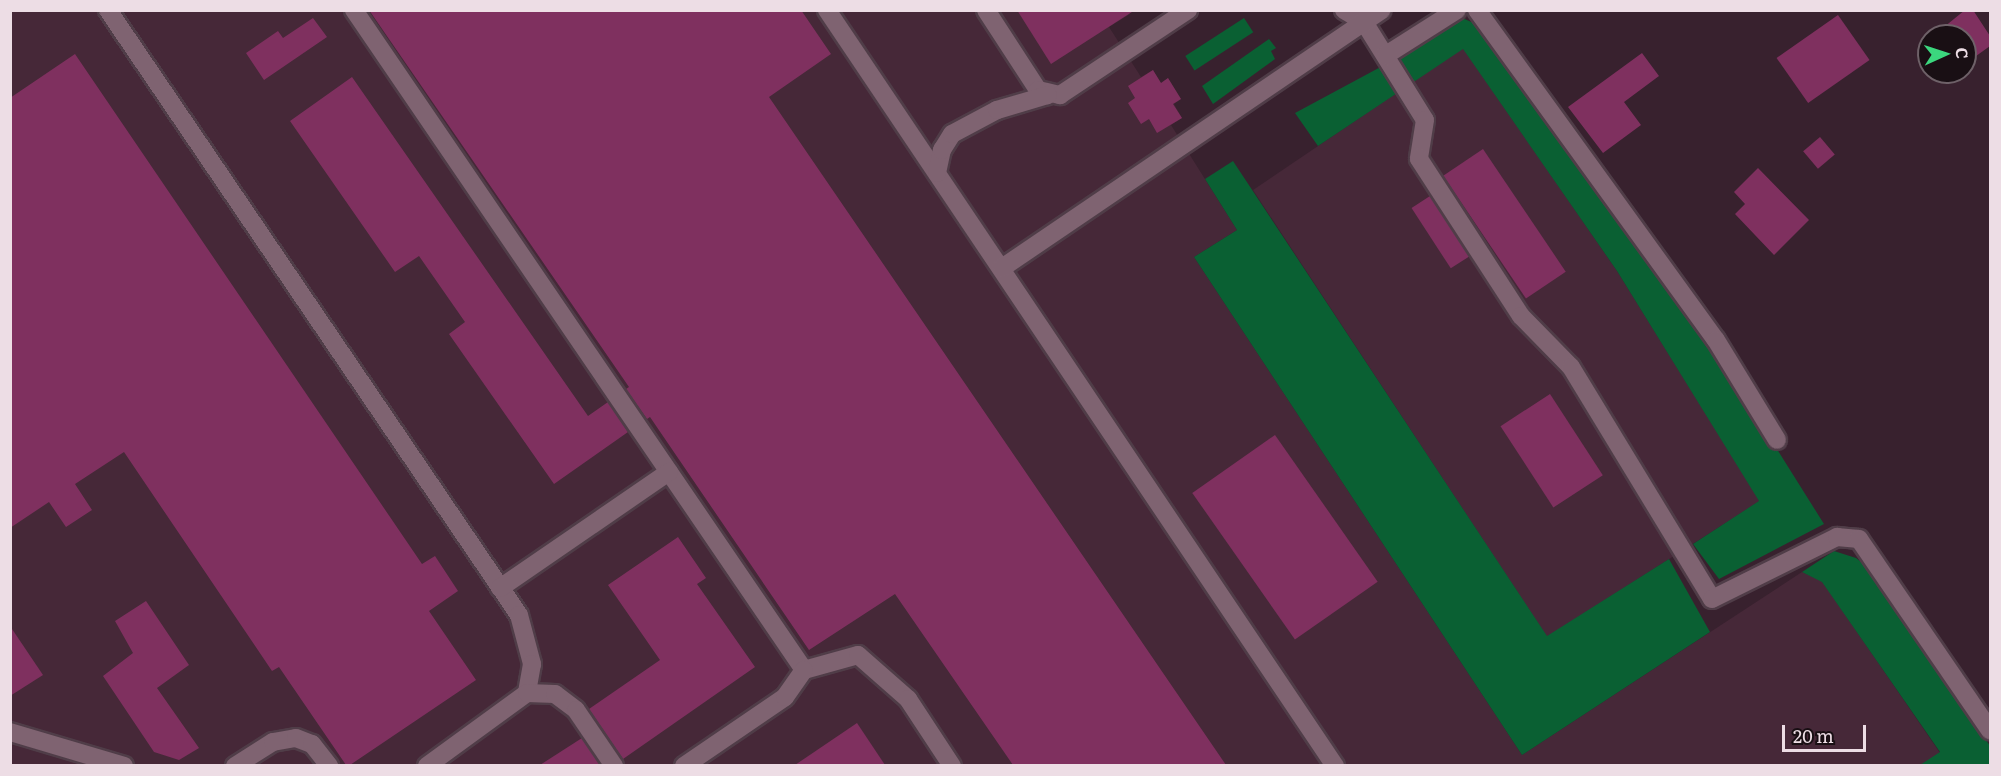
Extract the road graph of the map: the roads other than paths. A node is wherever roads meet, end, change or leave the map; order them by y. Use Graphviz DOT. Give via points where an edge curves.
graph roads {
  1 [pos="108,10"];
  2 [pos="354,10"];
  3 [pos="827,10"];
  4 [pos="986,10"];
  5 [pos="1188,10"];
  6 [pos="1344,10"];
  7 [pos="1382,10"];
  8 [pos="1457,10"];
  9 [pos="1477,10"];
  10 [pos="1364,22"];
  11 [pos="1386,55"];
  12 [pos="1048,95"];
  13 [pos="937,173"];
  14 [pos="1002,268"];
  15 [pos="1777,440"];
  16 [pos="669,471"];
  17 [pos="500,588"];
  18 [pos="804,670"];
  19 [pos="527,693"];
  20 [pos="1990,730"];
  21 [pos="10,732"];
  22 [pos="124,765"];
  23 [pos="235,765"];
  24 [pos="329,765"];
  25 [pos="427,765"];
  26 [pos="614,765"];
  27 [pos="684,765"];
  28 [pos="952,765"];
  29 [pos="1335,765"];
  1 -- 17 [label="lane"];
  2 -- 16 [label="lane"];
  3 -- 13 [label="lane"];
  4 -- 12 [label="lane" via="1038,90"];
  5 -- 12 [label="lane" via="1073,89"];
  6 -- 10 [label="lane"];
  7 -- 10 [label="lane"];
  8 -- 11 [label="lane"];
  9 -- 15 [label="lane" via="1716,340"];
  10 -- 11 [label="lane"];
  10 -- 14 [label="lane"];
  11 -- 20 [label="lane" via="1425,120 1419,159 1521,316 1571,367 1712,599 1837,537 1859,540"];
  12 -- 13 [label="lane" via="997,111 952,134 942,150"];
  13 -- 14 [label="lane"];
  14 -- 29 [label="lane"];
  16 -- 17 [label="lane"];
  16 -- 18 [label="lane"];
  17 -- 19 [label="lane" via="519,615 528,644 532,664"];
  18 -- 27 [label="lane" via="785,697"];
  18 -- 28 [label="lane" via="858,655 908,699"];
  19 -- 25 [label="lane"];
  19 -- 26 [label="lane" via="555,694 576,710"];
  21 -- 22 [label="lane"];
  23 -- 24 [label="lane" via="273,742 296,738 312,744"];
}
